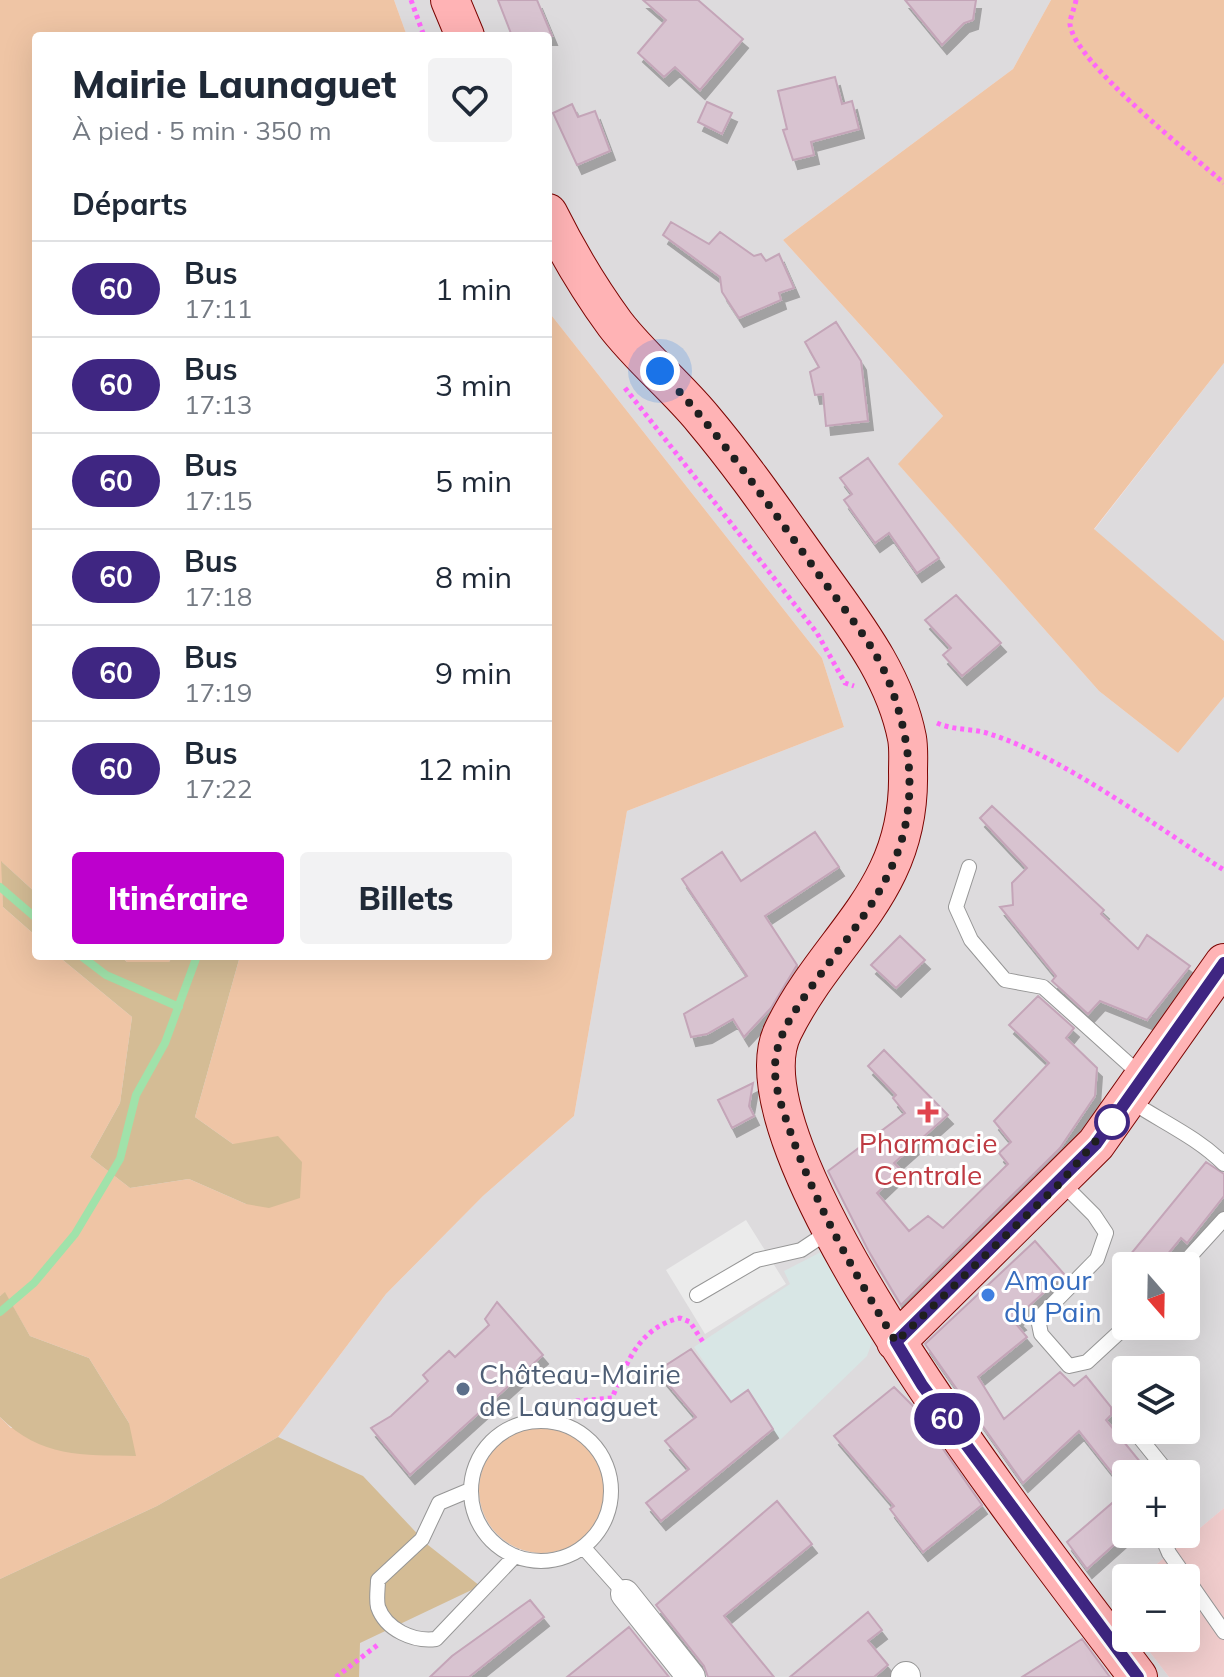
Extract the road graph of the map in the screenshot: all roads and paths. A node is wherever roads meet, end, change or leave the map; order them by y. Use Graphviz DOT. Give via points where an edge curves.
graph roads {
  1 [pos="411,0"];
  2 [pos="450,0"];
  3 [pos="1076,0"];
  4 [pos="423,32"];
  5 [pos="463,32"];
  6 [pos="1224,183"];
  7 [pos="552,220"];
  8 [pos="615,375"];
  9 [pos="865,685"];
  10 [pos="928,711"];
  11 [pos="969,867"];
  12 [pos="1224,870"];
  13 [pos="1224,963"];
  14 [pos="1136,1088"];
  15 [pos="1224,1164"];
  16 [pos="1061,1182"];
  17 [pos="1224,1219"];
  18 [pos="831,1230"];
  19 [pos="1194,1252"];
  20 [pos="697,1295"];
  21 [pos="1112,1339"];
  22 [pos="703,1342"];
  23 [pos="896,1342"];
  24 [pos="554,1421"];
  25 [pos="1145,1444"];
  26 [pos="1158,1460"];
  27 [pos="470,1490"];
  28 [pos="584,1548"];
  29 [pos="1167,1548"];
  30 [pos="515,1556"];
  31 [pos="625,1594"];
  32 [pos="396,1630"];
  33 [pos="1224,1632"];
  34 [pos="336,1677"];
  35 [pos="691,1677"];
  36 [pos="1138,1677"];
  1 -- 4 [label="path"];
  2 -- 5 [label="street"];
  3 -- 6 [label="path" via="1070,24 1079,46 1113,85"];
  7 -- 18 [label="street" via="616,326 728,449 867,642 892,688 908,740 909,795 902,838 888,876 793,1013 781,1035 775,1066 784,1112"];
  8 -- 9 [label="path" via="817,633 845,683"];
  10 -- 12 [label="path" via="935,722 950,729 989,733 1039,756"];
  11 -- 14 [label="lane" via="956,907 971,940 1005,980 1043,987"];
  13 -- 14 [label="street"];
  14 -- 15 [label="lane" via="1165,1124 1202,1142"];
  14 -- 16 [label="street"];
  16 -- 21 [label="lane" via="1106,1233 1097,1259 1038,1319 1041,1334 1069,1366 1087,1362"];
  16 -- 23 [label="street"];
  17 -- 19 [label="lane"];
  18 -- 20 [label="lane" via="801,1250 757,1260"];
  18 -- 23 [label="street"];
  22 -- 24 [label="path" via="690,1322 680,1318 659,1324 632,1351 612,1398 554,1403"];
  23 -- 36 [label="street" via="922,1385"];
  24 -- 27 [label="lane" via="510,1427 489,1442 475,1465"];
  24 -- 28 [label="lane" via="585,1434 602,1454 612,1478 611,1504 601,1528"];
  25 -- 26 [label="lane"];
  27 -- 30 [label="lane" via="474,1516 488,1538"];
  27 -- 32 [label="lane" via="439,1503 422,1539 378,1580 379,1608"];
  28 -- 30 [label="lane" via="560,1560 534,1562"];
  28 -- 31 [label="lane"];
  29 -- 33 [label="lane"];
  30 -- 32 [label="lane" via="436,1639 418,1641"];
  31 -- 35 [label="street"];
  32 -- 34 [label="path"];
}
